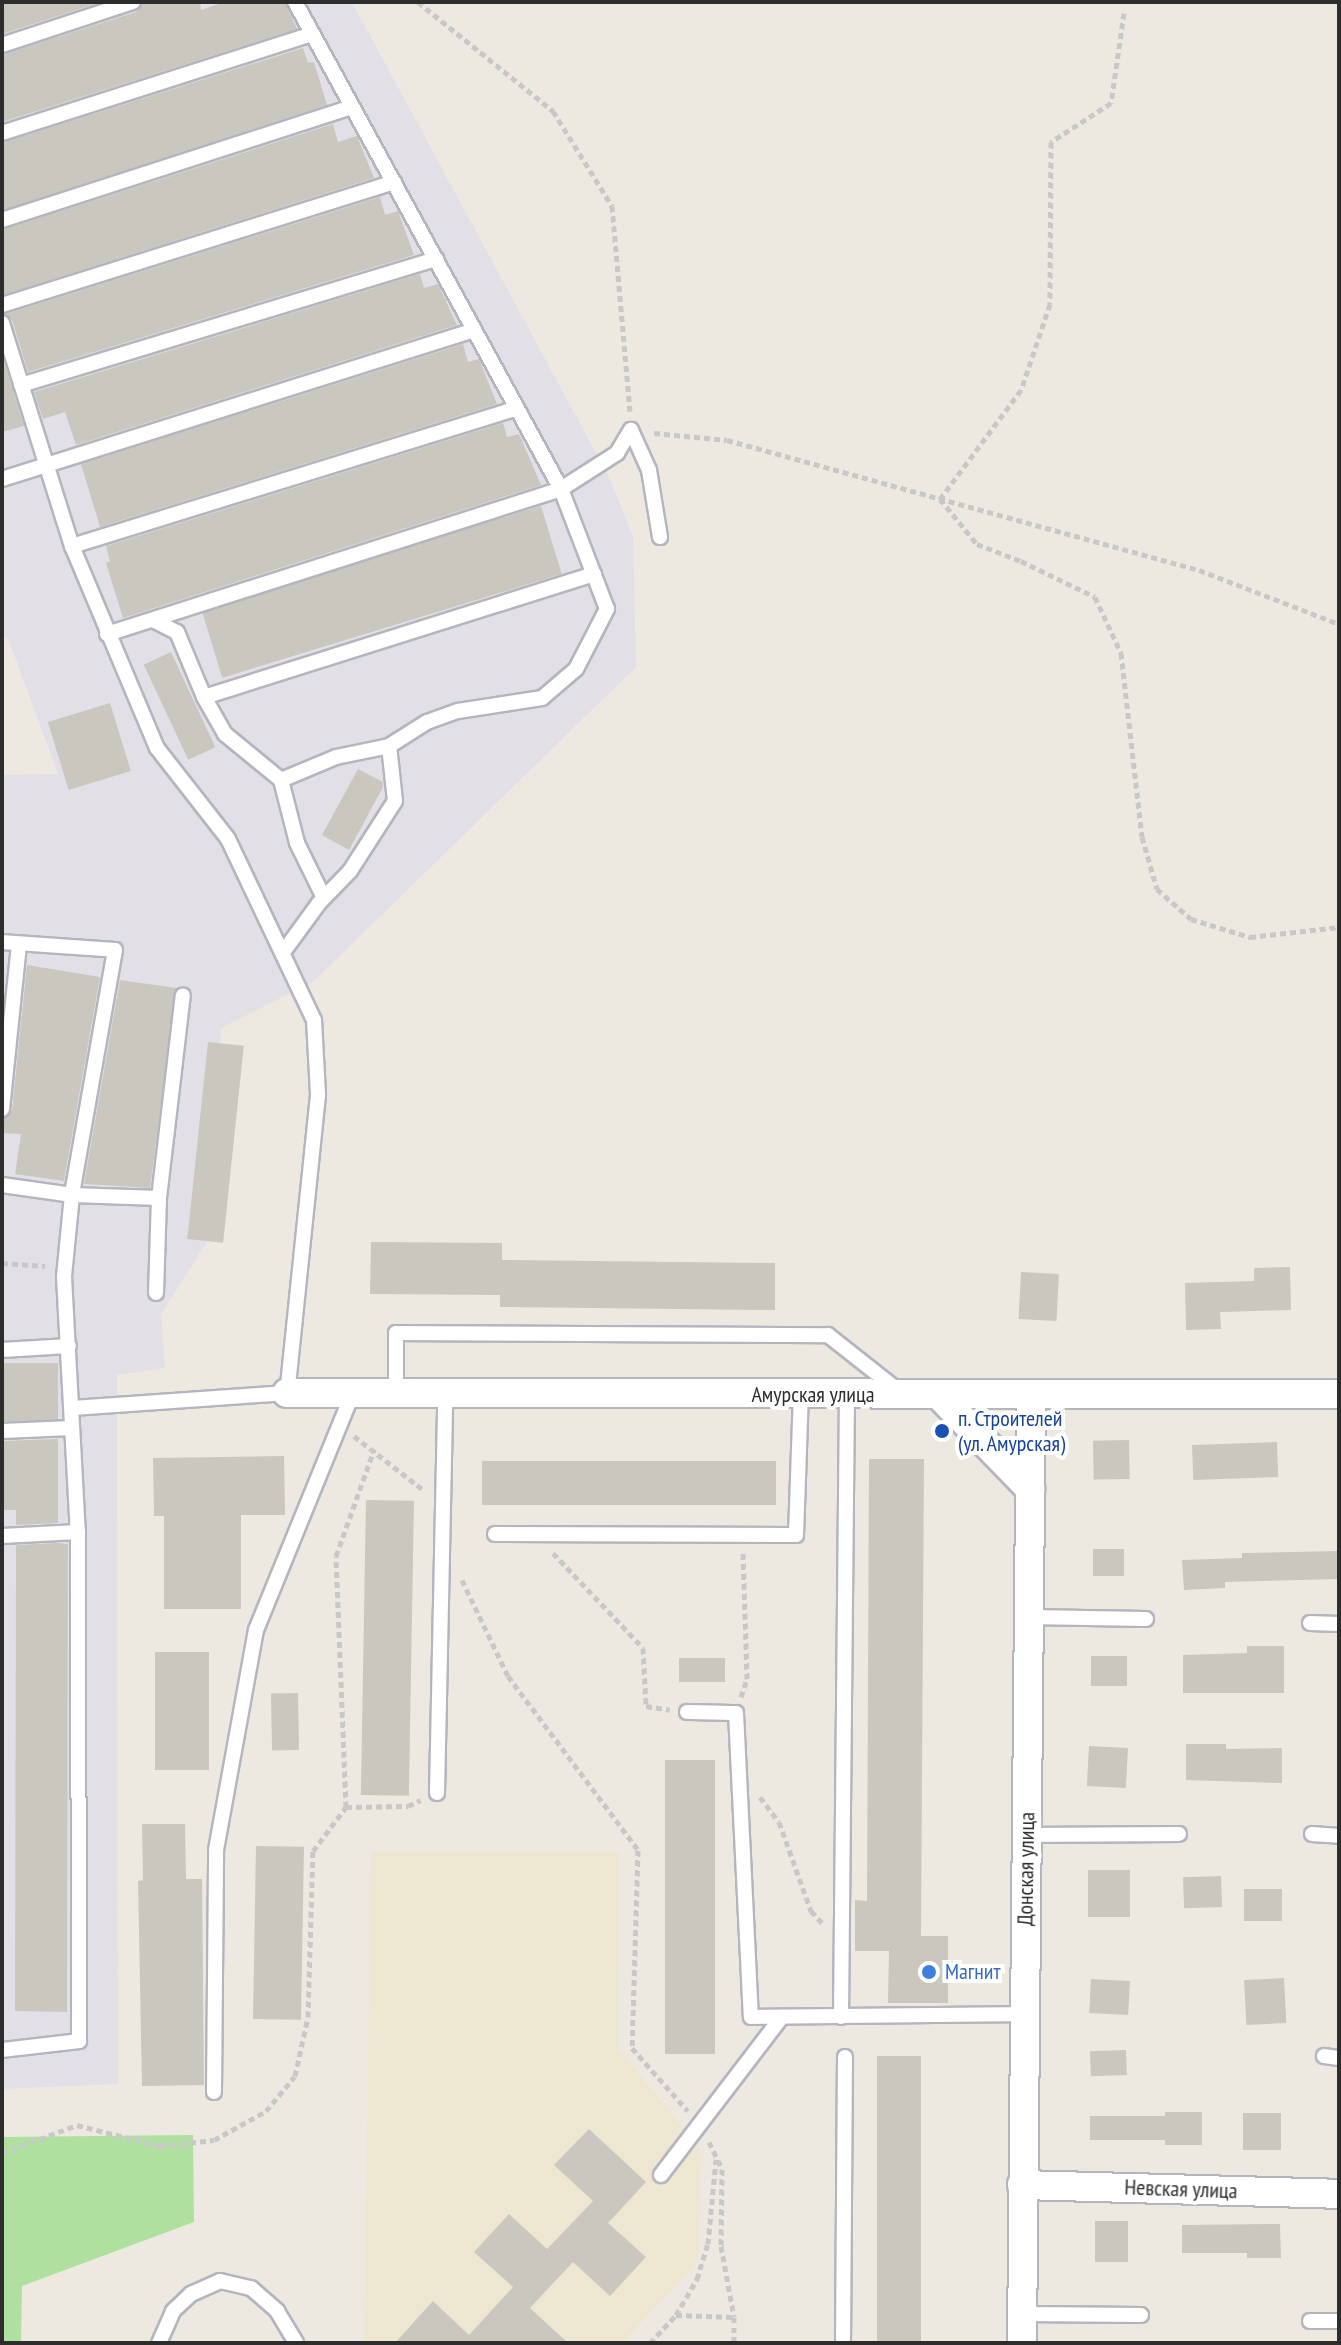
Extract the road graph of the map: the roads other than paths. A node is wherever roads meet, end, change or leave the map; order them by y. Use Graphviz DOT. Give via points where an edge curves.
graph roads {
  1 [pos="133,2"];
  2 [pos="295,2"];
  3 [pos="313,34"];
  4 [pos="2,45"];
  5 [pos="352,107"];
  6 [pos="2,133"];
  7 [pos="394,182"];
  8 [pos="2,220"];
  9 [pos="436,259"];
  10 [pos="2,305"];
  11 [pos="2,323"];
  12 [pos="474,330"];
  13 [pos="21,385"];
  14 [pos="517,408"];
  15 [pos="46,465"];
  16 [pos="2,479"];
  17 [pos="561,489"];
  18 [pos="660,537"];
  19 [pos="72,546"];
  20 [pos="594,574"];
  21 [pos="153,620"];
  22 [pos="107,634"];
  23 [pos="204,697"];
  24 [pos="389,746"];
  25 [pos="281,780"];
  26 [pos="324,898"];
  27 [pos="2,942"];
  28 [pos="19,944"];
  29 [pos="284,951"];
  30 [pos="183,995"];
  31 [pos="2,1109"];
  32 [pos="2,1185"];
  33 [pos="72,1195"];
  34 [pos="159,1198"];
  35 [pos="156,1293"];
  36 [pos="69,1346"];
  37 [pos="2,1350"];
  38 [pos="287,1393"];
  39 [pos="1339,1394"];
  40 [pos="352,1395"];
  41 [pos="396,1395"];
  42 [pos="445,1395"];
  43 [pos="801,1395"];
  44 [pos="847,1395"];
  45 [pos="903,1395"];
  46 [pos="939,1395"];
  47 [pos="1031,1395"];
  48 [pos="73,1408"];
  49 [pos="72,1428"];
  50 [pos="2,1431"];
  51 [pos="1030,1489"];
  52 [pos="78,1532"];
  53 [pos="495,1534"];
  54 [pos="2,1536"];
  55 [pos="1028,1617"];
  56 [pos="1146,1619"];
  57 [pos="1310,1623"];
  58 [pos="1339,1624"];
  59 [pos="687,1712"];
  60 [pos="437,1793"];
  61 [pos="1179,1834"];
  62 [pos="1312,1834"];
  63 [pos="1026,1835"];
  64 [pos="1339,1836"];
  65 [pos="1024,2014"];
  66 [pos="782,2017"];
  67 [pos="841,2017"];
  68 [pos="2,2050"];
  69 [pos="845,2057"];
  70 [pos="214,2092"];
  71 [pos="661,2175"];
  72 [pos="1022,2185"];
  73 [pos="1339,2194"];
  74 [pos="1022,2314"];
  75 [pos="1141,2315"];
  76 [pos="1310,2321"];
  77 [pos="1339,2321"];
  78 [pos="159,2343"];
  79 [pos="296,2343"];
  80 [pos="843,2343"];
  81 [pos="1022,2343"];
  1 -- 4 [label="lane"];
  2 -- 3 [label="lane"];
  3 -- 5 [label="lane"];
  3 -- 6 [label="lane"];
  5 -- 7 [label="lane"];
  5 -- 8 [label="lane"];
  7 -- 9 [label="lane"];
  7 -- 10 [label="lane"];
  9 -- 12 [label="lane"];
  9 -- 13 [label="lane"];
  11 -- 13 [label="lane"];
  12 -- 14 [label="lane"];
  12 -- 15 [label="lane"];
  13 -- 15 [label="lane"];
  14 -- 17 [label="lane"];
  14 -- 19 [label="lane"];
  15 -- 16 [label="lane"];
  15 -- 19 [label="lane"];
  17 -- 18 [label="lane" via="617,453 631,430 649,470"];
  17 -- 20 [label="lane"];
  17 -- 21 [label="lane"];
  19 -- 22 [label="lane"];
  20 -- 23 [label="lane"];
  20 -- 24 [label="lane" via="607,609 576,669 542,698 458,711 427,722"];
  21 -- 22 [label="lane"];
  21 -- 23 [label="lane" via="177,632"];
  22 -- 29 [label="lane" via="157,748 228,839"];
  23 -- 25 [label="lane" via="225,734"];
  24 -- 25 [label="lane" via="336,757"];
  24 -- 26 [label="lane" via="395,801 350,871"];
  25 -- 26 [label="lane" via="297,843"];
  26 -- 29 [label="lane"];
  27 -- 28 [label="lane"];
  28 -- 31 [label="lane"];
  28 -- 33 [label="lane" via="115,950"];
  29 -- 38 [label="lane" via="314,1020 318,1095"];
  30 -- 34 [label="lane"];
  32 -- 33 [label="lane"];
  33 -- 34 [label="lane"];
  33 -- 36 [label="lane" via="65,1269"];
  34 -- 35 [label="lane"];
  36 -- 37 [label="lane"];
  36 -- 48 [label="lane"];
  38 -- 40 [label="street, Амурская улица"];
  38 -- 48 [label="lane"];
  39 -- 47 [label="street, Амурская улица"];
  40 -- 41 [label="street, Амурская улица"];
  40 -- 70 [label="lane" via="256,1630 216,1850"];
  41 -- 42 [label="street, Амурская улица"];
  41 -- 45 [label="lane" via="396,1333 828,1335"];
  42 -- 43 [label="street, Амурская улица"];
  42 -- 60 [label="lane"];
  43 -- 44 [label="street, Амурская улица"];
  43 -- 53 [label="lane" via="796,1535"];
  44 -- 45 [label="street, Амурская улица"];
  44 -- 67 [label="lane"];
  45 -- 46 [label="street, Амурская улица"];
  46 -- 47 [label="street, Амурская улица"];
  46 -- 51 [label="street"];
  47 -- 51 [label="street, Донская улица"];
  48 -- 49 [label="lane"];
  49 -- 50 [label="lane"];
  49 -- 52 [label="lane"];
  51 -- 55 [label="street, Донская улица"];
  52 -- 54 [label="lane"];
  52 -- 68 [label="lane" via="79,2041"];
  55 -- 56 [label="lane"];
  55 -- 63 [label="street, Донская улица"];
  57 -- 58 [label="lane"];
  59 -- 66 [label="lane" via="736,1713 751,2017"];
  61 -- 63 [label="lane"];
  62 -- 64 [label="lane"];
  63 -- 65 [label="street, Донская улица"];
  65 -- 67 [label="lane"];
  65 -- 72 [label="street, Донская улица"];
  66 -- 67 [label="lane"];
  66 -- 71 [label="lane"];
  69 -- 80 [label="lane"];
  72 -- 73 [label="street, Невская улица"];
  72 -- 74 [label="street, Донская улица"];
  74 -- 75 [label="lane"];
  74 -- 81 [label="street, Донская улица"];
  76 -- 77 [label="lane"];
  78 -- 79 [label="lane" via="173,2311 191,2294 220,2281 251,2288 277,2311"];
}
